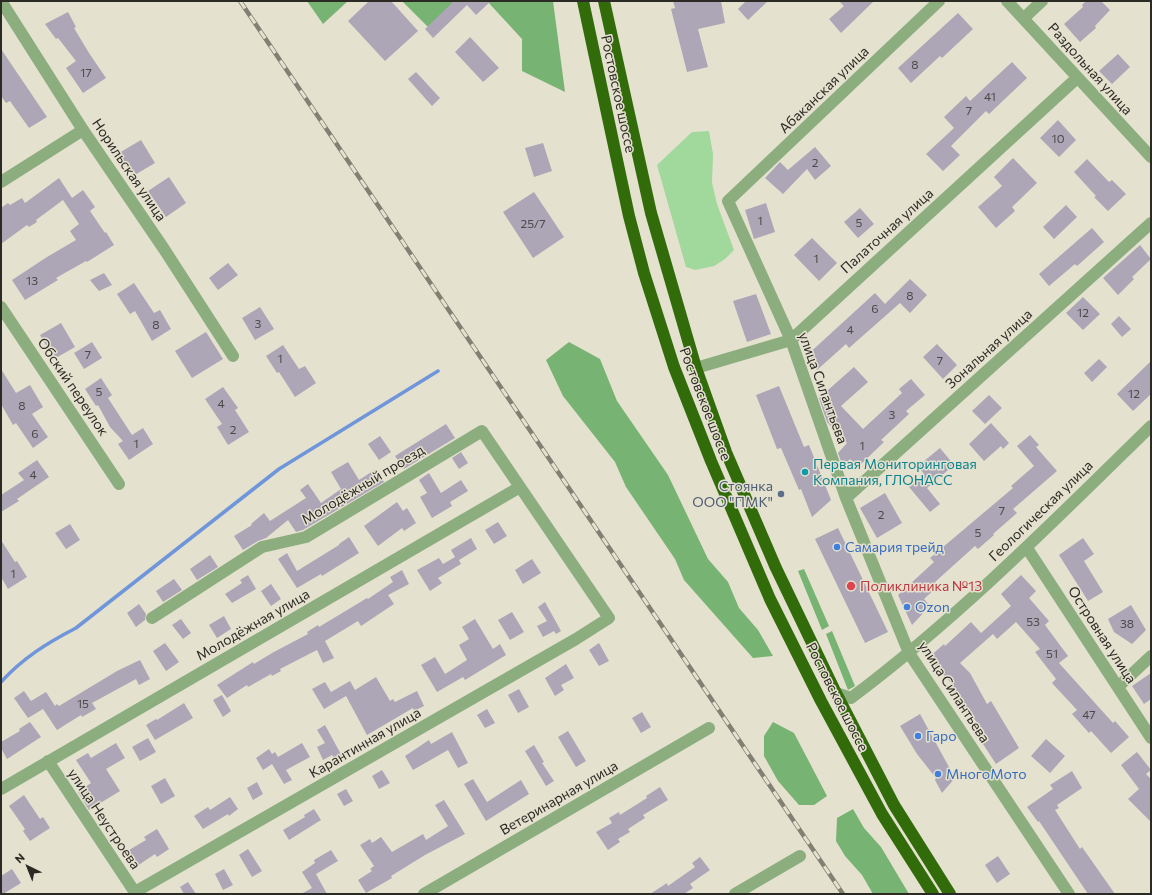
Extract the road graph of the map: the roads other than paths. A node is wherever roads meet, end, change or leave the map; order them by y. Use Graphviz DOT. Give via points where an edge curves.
graph roads {
  1 [pos="1,1"];
  2 [pos="583,1"];
  3 [pos="604,1"];
  4 [pos="939,1"];
  5 [pos="1007,1"];
  6 [pos="1042,1"];
  7 [pos="1024,18"];
  8 [pos="1077,78"];
  9 [pos="83,130"];
  10 [pos="1151,157"];
  11 [pos="1,182"];
  12 [pos="728,201"];
  13 [pos="1151,223"];
  14 [pos="1,307"];
  15 [pos="791,340"];
  16 [pos="233,356"];
  17 [pos="696,368"];
  18 [pos="1151,426"];
  19 [pos="119,484"];
  20 [pos="520,487"];
  21 [pos="846,498"];
  22 [pos="1027,548"];
  23 [pos="152,618"];
  24 [pos="909,653"];
  25 [pos="1151,656"];
  26 [pos="1118,687"];
  27 [pos="836,693"];
  28 [pos="709,728"];
  29 [pos="1151,738"];
  30 [pos="48,761"];
  31 [pos="1,789"];
  32 [pos="800,856"];
  33 [pos="136,893"];
  34 [pos="424,894"];
  35 [pos="736,894"];
  36 [pos="933,894"];
  37 [pos="950,894"];
  38 [pos="1069,894"];
  1 -- 9 [label="street, Норильская улица"];
  2 -- 36 [label="highway, Ростовское шоссе" via="629,216 674,367 770,599 882,814"];
  3 -- 17 [label="highway, Ростовское шоссе" via="651,213"];
  4 -- 12 [label="street, Абаканская улица"];
  5 -- 7 [label="street, Раздольная улица"];
  6 -- 7 [label="street"];
  7 -- 8 [label="street, Раздольная улица"];
  8 -- 10 [label="street, Раздольная улица"];
  8 -- 15 [label="street, Палаточная улица"];
  9 -- 11 [label="street"];
  9 -- 16 [label="street, Норильская улица"];
  12 -- 15 [label="street, улица Силантьева"];
  13 -- 21 [label="street, Зональная улица"];
  14 -- 19 [label="street, Обский переулок"];
  15 -- 17 [label="street, Палаточная улица"];
  15 -- 21 [label="street, улица Силантьева"];
  17 -- 27 [label="highway, Ростовское шоссе" via="726,452 773,561"];
  18 -- 22 [label="street, Геологическая улица"];
  20 -- 23 [label="street, Молодёжный проезд" via="482,431 306,537 262,547"];
  20 -- 30 [label="street, Молодёжная улица"];
  20 -- 33 [label="street, Карантинная улица" via="609,618"];
  21 -- 24 [label="street, улица Силантьева"];
  22 -- 24 [label="street, Геологическая улица"];
  22 -- 26 [label="street, Островная улица"];
  24 -- 27 [label="street, Геологическая улица" via="851,698"];
  24 -- 38 [label="street, улица Силантьева"];
  25 -- 26 [label="street"];
  26 -- 29 [label="street, Островная улица"];
  27 -- 37 [label="highway, Ростовское шоссе" via="894,805"];
  28 -- 34 [label="street, Ветеринарная улица"];
  30 -- 31 [label="street, Молодёжная улица"];
  30 -- 33 [label="street, улица Неустроева"];
  32 -- 35 [label="street"];
}
